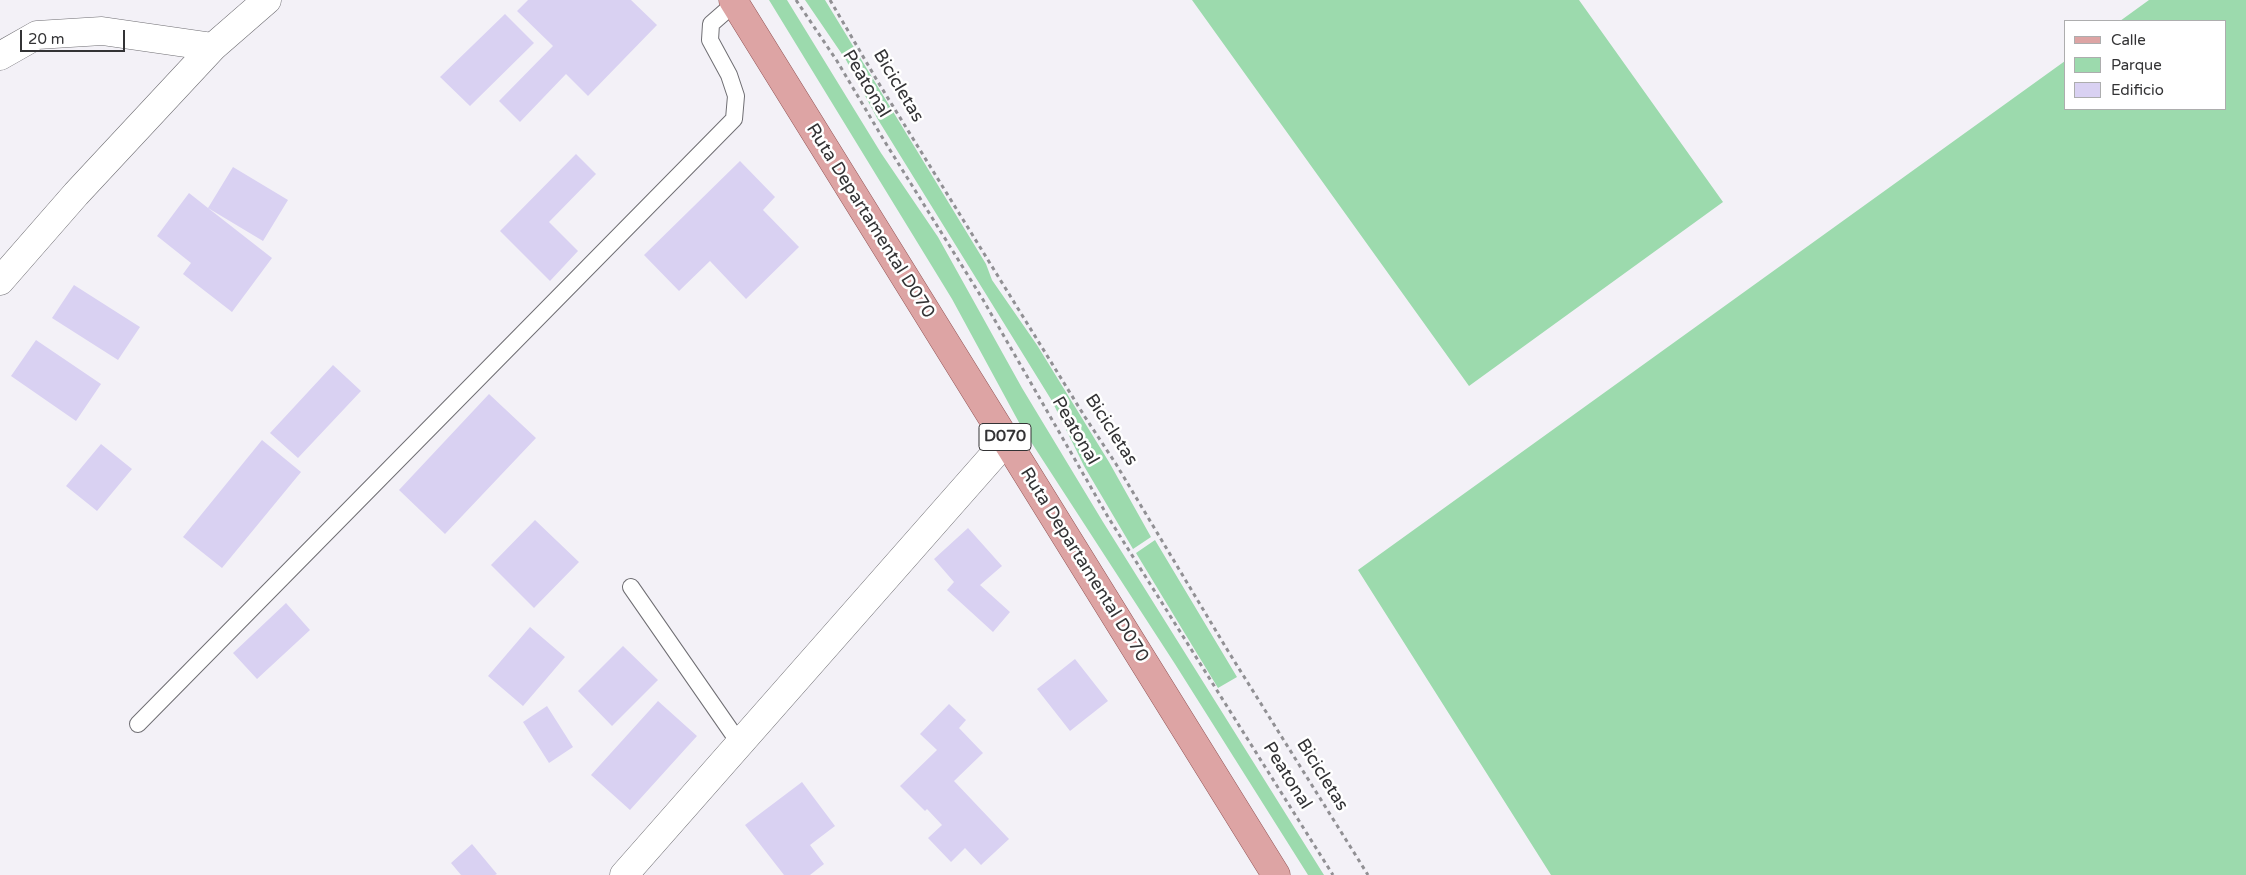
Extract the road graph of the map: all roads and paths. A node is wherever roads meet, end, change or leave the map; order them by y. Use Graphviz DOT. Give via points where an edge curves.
graph roads {
  1 [pos="267,0"];
  2 [pos="796,0"];
  3 [pos="830,0"];
  4 [pos="734,2"];
  5 [pos="212,47"];
  6 [pos="0,56"];
  7 [pos="0,281"];
  8 [pos="1007,440"];
  9 [pos="631,587"];
  10 [pos="138,724"];
  11 [pos="740,744"];
  12 [pos="624,875"];
  13 [pos="1276,875"];
  14 [pos="1333,875"];
  15 [pos="1368,875"];
  1 -- 5 [label="street"];
  2 -- 14 [label="path, Peatonal" via="982,298 1108,517"];
  3 -- 15 [label="path, Bicicletas"];
  4 -- 8 [label="main road, Ruta Departamental D070 / D070"];
  4 -- 10 [label="lane" via="711,24 710,40 736,96 734,119"];
  5 -- 6 [label="street" via="93,32 37,35"];
  5 -- 7 [label="street"];
  8 -- 11 [label="street"];
  8 -- 13 [label="main road, Ruta Departamental D070 / D070"];
  9 -- 11 [label="lane"];
  11 -- 12 [label="street"];
}
